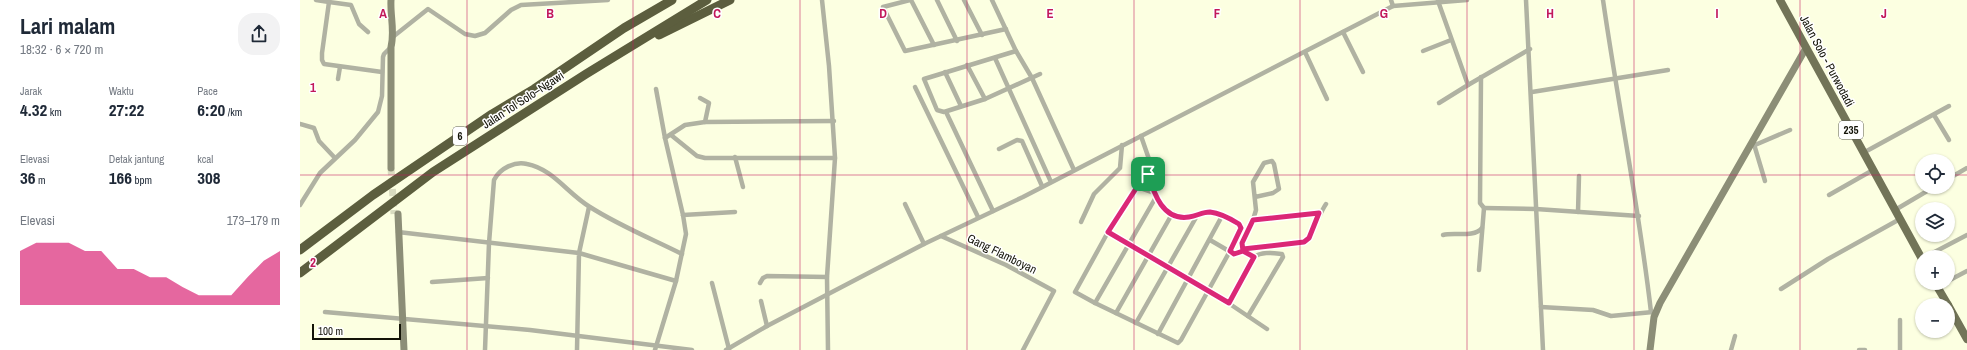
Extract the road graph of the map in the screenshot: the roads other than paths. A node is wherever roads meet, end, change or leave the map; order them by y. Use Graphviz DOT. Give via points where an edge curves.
graph roads {
  1 [pos="316,0"];
  2 [pos="391,0"];
  3 [pos="569,0"];
  4 [pos="608,0"];
  5 [pos="659,0"];
  6 [pos="672,0"];
  7 [pos="707,0"];
  8 [pos="730,0"];
  9 [pos="822,0"];
  10 [pos="911,0"];
  11 [pos="937,0"];
  12 [pos="964,0"];
  13 [pos="992,0"];
  14 [pos="1391,0"];
  15 [pos="1467,0"];
  16 [pos="1526,0"];
  17 [pos="1603,0"];
  18 [pos="1780,0"];
  19 [pos="1438,1"];
  20 [pos="329,2"];
  21 [pos="1393,6"];
  22 [pos="624,28"];
  23 [pos="1006,29"];
  24 [pos="368,32"];
  25 [pos="1342,32"];
  26 [pos="982,35"];
  27 [pos="394,36"];
  28 [pos="1451,40"];
  29 [pos="957,41"];
  30 [pos="934,45"];
  31 [pos="391,47"];
  32 [pos="1530,48"];
  33 [pos="1806,48"];
  34 [pos="1016,51"];
  35 [pos="1423,51"];
  36 [pos="1305,52"];
  37 [pos="995,58"];
  38 [pos="604,62"];
  39 [pos="967,65"];
  40 [pos="340,67"];
  41 [pos="1668,70"];
  42 [pos="382,72"];
  43 [pos="945,72"];
  44 [pos="1363,72"];
  45 [pos="1040,74"];
  46 [pos="1481,77"];
  47 [pos="1032,78"];
  48 [pos="338,79"];
  49 [pos="1615,80"];
  50 [pos="1468,84"];
  51 [pos="915,87"];
  52 [pos="656,89"];
  53 [pos="1009,89"];
  54 [pos="1532,92"];
  55 [pos="700,98"];
  56 [pos="985,99"];
  57 [pos="1327,99"];
  58 [pos="1439,103"];
  59 [pos="961,106"];
  60 [pos="1949,106"];
  61 [pos="947,114"];
  62 [pos="1934,115"];
  63 [pos="834,121"];
  64 [pos="705,122"];
  65 [pos="300,124"];
  66 [pos="1790,130"];
  67 [pos="671,135"];
  68 [pos="1141,136"];
  69 [pos="664,138"];
  70 [pos="1949,140"];
  71 [pos="1754,143"];
  72 [pos="1122,146"];
  73 [pos="999,149"];
  74 [pos="1863,153"];
  75 [pos="735,157"];
  76 [pos="335,158"];
  77 [pos="835,158"];
  78 [pos="392,165"];
  79 [pos="1967,168"];
  80 [pos="1074,170"];
  81 [pos="1873,170"];
  82 [pos="1148,174"];
  83 [pos="1955,175"];
  84 [pos="1579,176"];
  85 [pos="1765,181"];
  86 [pos="1051,182"];
  87 [pos="1042,186"];
  88 [pos="743,187"];
  89 [pos="1137,187"];
  90 [pos="1922,194"];
  91 [pos="1155,195"];
  92 [pos="1829,195"];
  93 [pos="1255,198"];
  94 [pos="905,204"];
  95 [pos="1326,204"];
  96 [pos="300,205"];
  97 [pos="589,207"];
  98 [pos="1484,208"];
  99 [pos="1536,209"];
  100 [pos="1895,210"];
  101 [pos="993,211"];
  102 [pos="736,212"];
  103 [pos="1578,212"];
  104 [pos="1319,213"];
  105 [pos="396,214"];
  106 [pos="1172,214"];
  107 [pos="1198,214"];
  108 [pos="684,215"];
  109 [pos="1222,216"];
  110 [pos="1639,216"];
  111 [pos="978,218"];
  112 [pos="1900,219"];
  113 [pos="1253,220"];
  114 [pos="1081,222"];
  115 [pos="1482,228"];
  116 [pos="398,232"];
  117 [pos="1108,232"];
  118 [pos="1443,235"];
  119 [pos="1967,235"];
  120 [pos="941,236"];
  121 [pos="1210,240"];
  122 [pos="489,243"];
  123 [pos="924,244"];
  124 [pos="1127,245"];
  125 [pos="300,250"];
  126 [pos="1243,250"];
  127 [pos="1917,250"];
  128 [pos="1938,250"];
  129 [pos="1230,251"];
  130 [pos="579,252"];
  131 [pos="682,254"];
  132 [pos="1147,256"];
  133 [pos="1254,257"];
  134 [pos="1167,268"];
  135 [pos="1479,270"];
  136 [pos="1967,271"];
  137 [pos="300,273"];
  138 [pos="827,277"];
  139 [pos="1955,277"];
  140 [pos="488,278"];
  141 [pos="1188,279"];
  142 [pos="676,281"];
  143 [pos="432,282"];
  144 [pos="712,283"];
  145 [pos="760,283"];
  146 [pos="1781,289"];
  147 [pos="1209,290"];
  148 [pos="827,295"];
  149 [pos="761,301"];
  150 [pos="1095,303"];
  151 [pos="1229,303"];
  152 [pos="1541,307"];
  153 [pos="325,312"];
  154 [pos="1653,312"];
  155 [pos="1116,313"];
  156 [pos="1248,316"];
  157 [pos="1955,318"];
  158 [pos="403,319"];
  159 [pos="1900,320"];
  160 [pos="1136,323"];
  161 [pos="487,326"];
  162 [pos="767,326"];
  163 [pos="1267,329"];
  164 [pos="1158,334"];
  165 [pos="578,335"];
  166 [pos="1735,336"];
  167 [pos="1967,339"];
  168 [pos="656,348"];
  169 [pos="404,350"];
  170 [pos="485,350"];
  171 [pos="577,350"];
  172 [pos="692,350"];
  173 [pos="727,350"];
  174 [pos="828,350"];
  175 [pos="1023,350"];
  176 [pos="1543,350"];
  177 [pos="1650,350"];
  178 [pos="1731,350"];
  179 [pos="1859,350"];
  180 [pos="1865,350"];
  181 [pos="1900,350"];
  1 -- 20 [label="street"];
  2 -- 27 [label="street"];
  3 -- 4 [label="street"];
  3 -- 27 [label="street" via="517,6 485,33 475,36 465,34 428,9"];
  5 -- 22 [label="highway"];
  6 -- 22 [label="highway, Jalan Tol Solo–Ngawi / 6"];
  7 -- 38 [label="highway, Jalan Tol Solo–Ngawi / 6"];
  8 -- 38 [label="highway"];
  9 -- 63 [label="street"];
  10 -- 30 [label="street"];
  10 -- 30 [label="street" via="883,7 904,50"];
  11 -- 29 [label="street"];
  12 -- 26 [label="street"];
  13 -- 23 [label="street"];
  14 -- 21 [label="street"];
  15 -- 19 [label="street"];
  16 -- 32 [label="street"];
  17 -- 49 [label="street"];
  18 -- 33 [label="main road, Jalan Solo - Purwodadi / 235"];
  19 -- 21 [label="street"];
  19 -- 28 [label="street"];
  20 -- 24 [label="street" via="351,5 359,24"];
  20 -- 40 [label="street" via="322,60 324,64"];
  21 -- 25 [label="street"];
  22 -- 125 [label="highway, Jalan Tol Solo–Ngawi / 6" via="373,195"];
  23 -- 26 [label="street"];
  23 -- 34 [label="street"];
  25 -- 36 [label="street"];
  25 -- 44 [label="street"];
  26 -- 29 [label="street"];
  27 -- 31 [label="street"];
  28 -- 35 [label="street"];
  28 -- 50 [label="street"];
  29 -- 30 [label="street"];
  31 -- 42 [label="street" via="384,55"];
  31 -- 78 [label="street"];
  32 -- 46 [label="street"];
  32 -- 54 [label="street"];
  33 -- 71 [label="street"];
  33 -- 74 [label="main road, Jalan Solo - Purwodadi / 235"];
  34 -- 37 [label="street"];
  34 -- 47 [label="street"];
  36 -- 57 [label="street"];
  36 -- 68 [label="street"];
  37 -- 39 [label="street"];
  37 -- 53 [label="street"];
  38 -- 137 [label="highway, Jalan Tol Solo–Ngawi / 6" via="433,172"];
  39 -- 43 [label="street"];
  39 -- 56 [label="street"];
  40 -- 42 [label="street"];
  40 -- 48 [label="street"];
  41 -- 49 [label="street"];
  42 -- 76 [label="street" via="382,96 378,112 359,137"];
  43 -- 59 [label="street"];
  43 -- 59 [label="street" via="924,79 926,89 939,112"];
  45 -- 47 [label="street"];
  46 -- 50 [label="street"];
  46 -- 98 [label="street" via="1480,203"];
  47 -- 53 [label="street"];
  47 -- 80 [label="street"];
  49 -- 54 [label="street"];
  49 -- 110 [label="street"];
  50 -- 58 [label="street"];
  51 -- 111 [label="street"];
  52 -- 69 [label="street"];
  53 -- 56 [label="street"];
  53 -- 86 [label="street"];
  54 -- 99 [label="street"];
  55 -- 64 [label="street" via="709,103"];
  56 -- 59 [label="street"];
  60 -- 62 [label="street"];
  61 -- 101 [label="street"];
  62 -- 70 [label="street"];
  62 -- 74 [label="street"];
  63 -- 64 [label="street"];
  63 -- 77 [label="street"];
  64 -- 67 [label="street" via="685,125"];
  65 -- 76 [label="street" via="314,128 319,141"];
  66 -- 71 [label="street"];
  67 -- 69 [label="street"];
  67 -- 75 [label="street" via="697,156"];
  68 -- 72 [label="street"];
  68 -- 82 [label="street" via="1150,162"];
  69 -- 108 [label="street"];
  71 -- 85 [label="street"];
  71 -- 154 [label="street"];
  72 -- 80 [label="street"];
  72 -- 114 [label="street" via="1120,168 1094,194"];
  73 -- 87 [label="street" via="1017,140 1022,141"];
  74 -- 81 [label="main road, Jalan Solo - Purwodadi / 235"];
  75 -- 77 [label="street"];
  75 -- 88 [label="street"];
  76 -- 96 [label="street" via="316,178"];
  77 -- 138 [label="street"];
  79 -- 83 [label="street"];
  80 -- 86 [label="street"];
  81 -- 92 [label="street"];
  81 -- 100 [label="main road, Jalan Solo - Purwodadi / 235"];
  82 -- 89 [label="street"];
  82 -- 91 [label="street"];
  84 -- 103 [label="street"];
  86 -- 87 [label="street"];
  87 -- 101 [label="street"];
  89 -- 91 [label="street"];
  89 -- 117 [label="street"];
  90 -- 100 [label="street"];
  91 -- 106 [label="street" via="1162,206"];
  91 -- 124 [label="street"];
  93 -- 93 [label="street" via="1255,176 1264,163 1272,161 1279,189"];
  93 -- 113 [label="street" via="1256,210"];
  94 -- 123 [label="street"];
  95 -- 104 [label="street"];
  97 -- 122 [label="street" via="541,169 525,163 514,164 497,175 494,180"];
  97 -- 130 [label="street"];
  97 -- 131 [label="street"];
  98 -- 99 [label="street"];
  98 -- 115 [label="street"];
  99 -- 103 [label="street"];
  99 -- 152 [label="street"];
  100 -- 112 [label="main road, Jalan Solo - Purwodadi / 235"];
  101 -- 111 [label="street"];
  102 -- 108 [label="street"];
  103 -- 110 [label="street"];
  104 -- 113 [label="street"];
  104 -- 126 [label="street" via="1309,238 1304,242"];
  105 -- 116 [label="street"];
  106 -- 107 [label="street" via="1183,217"];
  106 -- 132 [label="street"];
  107 -- 109 [label="street" via="1210,212"];
  107 -- 134 [label="street"];
  108 -- 131 [label="street" via="686,234"];
  109 -- 121 [label="street"];
  109 -- 129 [label="street" via="1241,226"];
  110 -- 154 [label="street"];
  111 -- 120 [label="street"];
  112 -- 127 [label="main road, Jalan Solo - Purwodadi / 235"];
  112 -- 146 [label="street" via="1828,259"];
  113 -- 126 [label="street" via="1242,243"];
  115 -- 118 [label="street" via="1473,234"];
  115 -- 135 [label="street"];
  116 -- 122 [label="street"];
  116 -- 158 [label="street"];
  117 -- 124 [label="street"];
  117 -- 150 [label="street" via="1075,292"];
  119 -- 128 [label="street"];
  120 -- 123 [label="street"];
  120 -- 175 [label="street, Gang Flamboyan" via="1006,265 1054,291"];
  121 -- 129 [label="street"];
  121 -- 141 [label="street"];
  122 -- 130 [label="street"];
  122 -- 140 [label="street"];
  123 -- 148 [label="street"];
  124 -- 132 [label="street"];
  124 -- 150 [label="street"];
  126 -- 129 [label="street" via="1238,254"];
  126 -- 133 [label="street"];
  129 -- 147 [label="street"];
  130 -- 142 [label="street"];
  130 -- 165 [label="street"];
  131 -- 142 [label="street"];
  132 -- 134 [label="street"];
  132 -- 155 [label="street"];
  133 -- 151 [label="street"];
  133 -- 156 [label="street" via="1272,253 1282,254 1283,257"];
  134 -- 141 [label="street"];
  134 -- 160 [label="street"];
  136 -- 139 [label="street"];
  138 -- 145 [label="street" via="767,276"];
  138 -- 148 [label="street"];
  140 -- 143 [label="street"];
  140 -- 161 [label="street"];
  141 -- 147 [label="street"];
  141 -- 164 [label="street"];
  142 -- 168 [label="street"];
  144 -- 173 [label="street"];
  147 -- 151 [label="street"];
  147 -- 164 [label="street" via="1180,342"];
  148 -- 162 [label="street"];
  148 -- 174 [label="street"];
  149 -- 162 [label="street"];
  150 -- 155 [label="street"];
  151 -- 156 [label="street"];
  152 -- 154 [label="street" via="1593,310 1611,316"];
  152 -- 176 [label="street"];
  153 -- 158 [label="street"];
  154 -- 177 [label="street"];
  155 -- 160 [label="street"];
  156 -- 163 [label="street"];
  157 -- 167 [label="main road"];
  158 -- 161 [label="street"];
  158 -- 169 [label="street"];
  159 -- 181 [label="street"];
  160 -- 164 [label="street"];
  161 -- 165 [label="street"];
  161 -- 170 [label="street"];
  162 -- 173 [label="street"];
  165 -- 168 [label="street"];
  165 -- 171 [label="street"];
  166 -- 178 [label="street"];
  168 -- 172 [label="street"];
  179 -- 180 [label="street"];
}
